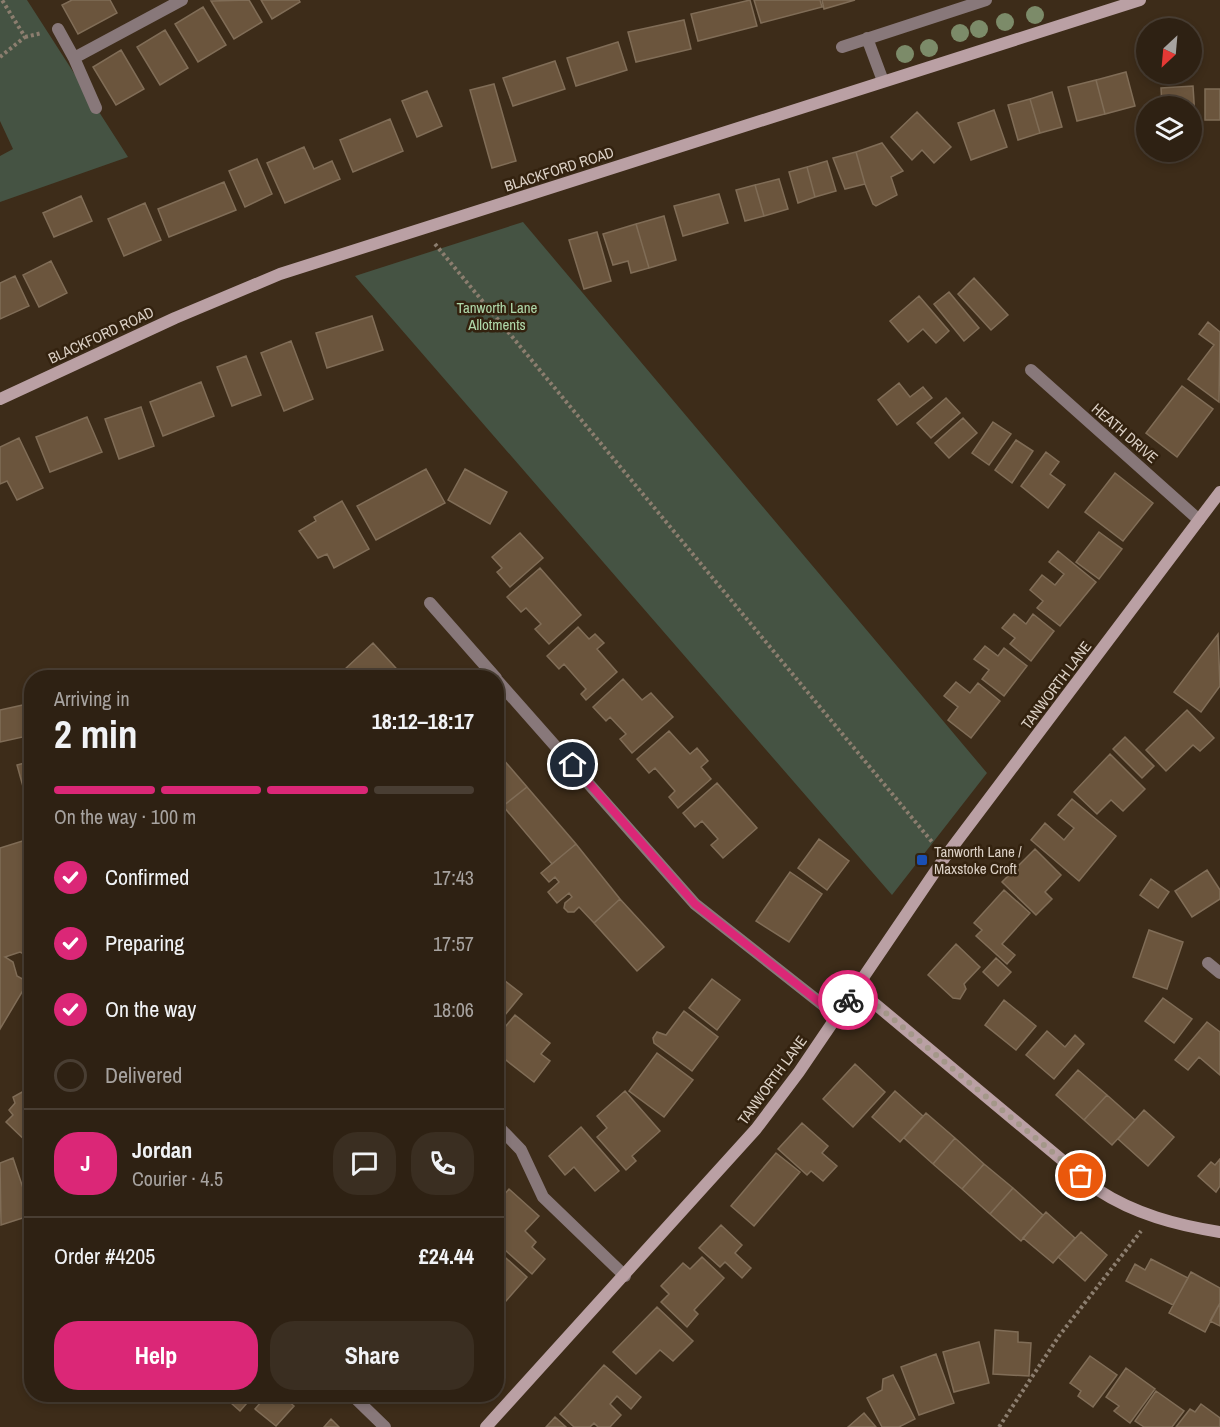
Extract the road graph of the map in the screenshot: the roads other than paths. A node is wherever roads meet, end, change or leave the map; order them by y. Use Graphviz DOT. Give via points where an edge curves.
graph roads {
  1 [pos="182,0"];
  2 [pos="986,0"];
  3 [pos="1140,0"];
  4 [pos="58,29"];
  5 [pos="867,38"];
  6 [pos="842,47"];
  7 [pos="74,58"];
  8 [pos="883,81"];
  9 [pos="96,108"];
  10 [pos="1031,370"];
  11 [pos="0,399"];
  12 [pos="1220,492"];
  13 [pos="1199,520"];
  14 [pos="430,603"];
  15 [pos="489,670"];
  16 [pos="504,687"];
  17 [pos="1208,963"];
  18 [pos="1220,973"];
  19 [pos="856,988"];
  20 [pos="837,1016"];
  21 [pos="504,1132"];
  22 [pos="1220,1232"];
  23 [pos="625,1276"];
  24 [pos="359,1402"];
  25 [pos="385,1427"];
  26 [pos="486,1427"];
  1 -- 7 [label="street"];
  2 -- 5 [label="street"];
  3 -- 8 [label="street, BLACKFORD ROAD"];
  4 -- 7 [label="street"];
  5 -- 6 [label="street"];
  5 -- 8 [label="street"];
  7 -- 9 [label="street"];
  8 -- 11 [label="street, BLACKFORD ROAD" via="280,274"];
  10 -- 13 [label="street, HEATH DRIVE"];
  12 -- 13 [label="street, TANWORTH LANE"];
  13 -- 19 [label="street, TANWORTH LANE" via="945,857"];
  14 -- 15 [label="street"];
  16 -- 20 [label="street" via="695,904"];
  17 -- 18 [label="street"];
  19 -- 20 [label="street, TANWORTH LANE"];
  19 -- 22 [label="street" via="1098,1190 1122,1206"];
  20 -- 23 [label="street, TANWORTH LANE" via="756,1129"];
  21 -- 23 [label="street" via="521,1150 543,1197"];
  23 -- 26 [label="street, TANWORTH LANE"];
  24 -- 25 [label="street"];
}
